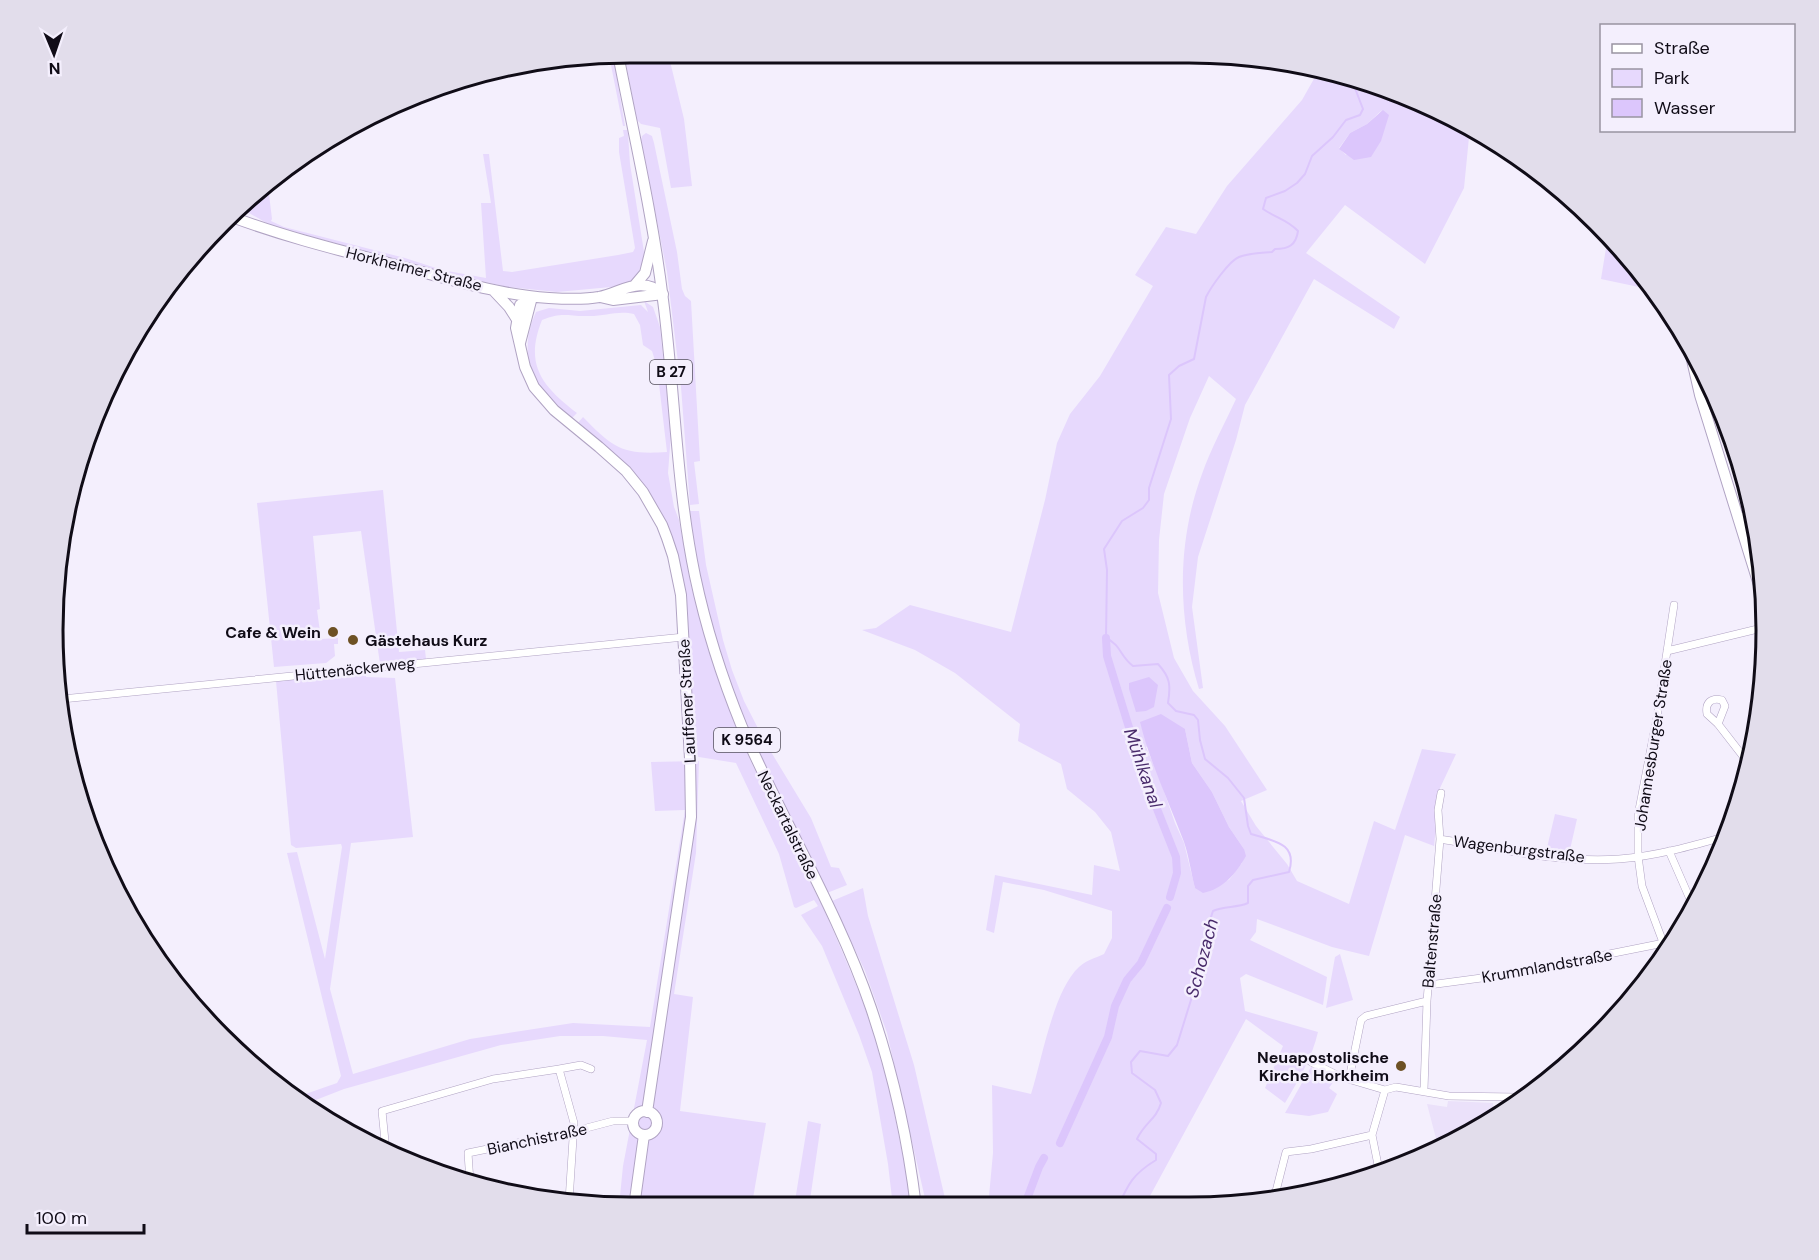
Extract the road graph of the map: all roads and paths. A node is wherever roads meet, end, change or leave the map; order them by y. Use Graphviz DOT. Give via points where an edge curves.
graph roads {
  1 [pos="620,63"];
  2 [pos="241,217"];
  3 [pos="654,240"];
  4 [pos="634,286"];
  5 [pos="493,290"];
  6 [pos="663,294"];
  7 [pos="532,297"];
  8 [pos="600,297"];
  9 [pos="516,318"];
  10 [pos="520,344"];
  11 [pos="1695,374"];
  12 [pos="1744,516"];
  13 [pos="1739,518"];
  14 [pos="1751,559"];
  15 [pos="695,575"];
  16 [pos="1674,605"];
  17 [pos="1756,629"];
  18 [pos="684,637"];
  19 [pos="1667,651"];
  20 [pos="67,698"];
  21 [pos="1718,724"];
  22 [pos="1742,755"];
  23 [pos="1442,793"];
  24 [pos="1440,839"];
  25 [pos="1716,839"];
  26 [pos="1669,851"];
  27 [pos="1638,856"];
  28 [pos="1689,897"];
  29 [pos="1663,940"];
  30 [pos="1661,944"];
  31 [pos="1429,985"];
  32 [pos="1427,1001"];
  33 [pos="1311,1062"];
  34 [pos="559,1069"];
  35 [pos="591,1069"];
  36 [pos="1349,1080"];
  37 [pos="1385,1090"];
  38 [pos="1424,1090"];
  39 [pos="1511,1096"];
  40 [pos="647,1112"];
  41 [pos="633,1121"];
  42 [pos="575,1131"];
  43 [pos="644,1135"];
  44 [pos="1372,1135"];
  45 [pos="385,1142"];
  46 [pos="1378,1165"];
  47 [pos="469,1174"];
  48 [pos="1276,1190"];
  49 [pos="570,1193"];
  50 [pos="636,1197"];
  51 [pos="914,1197"];
  1 -- 3 [label="main road, B 27"];
  2 -- 5 [label="main road, Horkheimer Straße" via="280,235"];
  3 -- 4 [label="main road" via="647,269"];
  3 -- 6 [label="main road, B 27"];
  4 -- 6 [label="main road" via="651,286"];
  4 -- 8 [label="main road, Horkheimer Straße"];
  5 -- 7 [label="main road, Horkheimer Straße"];
  5 -- 9 [label="main road"];
  6 -- 8 [label="main road, Horkheimer Straße" via="613,300"];
  6 -- 15 [label="main road, Neckartalstraße / B 27"];
  7 -- 8 [label="main road, Horkheimer Straße"];
  7 -- 9 [label="main road" via="520,305"];
  7 -- 10 [label="main road"];
  9 -- 10 [label="main road, Lauffener Straße"];
  10 -- 18 [label="main road, Lauffener Straße" via="530,377 546,402 626,471 662,525 677,574"];
  11 -- 13 [label="main road"];
  12 -- 13 [label="street"];
  13 -- 14 [label="main road"];
  15 -- 51 [label="main road, Neckartalstraße / K 9564" via="717,660 742,728 846,945 870,1007 898,1105"];
  16 -- 19 [label="street, Johannesburger Straße"];
  17 -- 19 [label="street"];
  18 -- 20 [label="street, Hüttenäckerweg"];
  18 -- 40 [label="main road, Lauffener Straße" via="691,818"];
  19 -- 27 [label="street, Johannesburger Straße" via="1638,815"];
  21 -- 22 [label="street"];
  23 -- 24 [label="street, Baltenstraße" via="1438,810"];
  24 -- 27 [label="street, Wagenburgstraße" via="1562,857"];
  24 -- 31 [label="street, Baltenstraße"];
  25 -- 26 [label="street, Wagenburgstraße"];
  26 -- 27 [label="street, Wagenburgstraße"];
  26 -- 28 [label="street"];
  27 -- 29 [label="street, Johannesburger Straße" via="1642,886"];
  30 -- 31 [label="street, Krummlandstraße" via="1504,975"];
  31 -- 32 [label="street, Baltenstraße"];
  32 -- 36 [label="street" via="1361,1020"];
  32 -- 38 [label="street, Baltenstraße"];
  33 -- 36 [label="street"];
  34 -- 35 [label="street" via="581,1065"];
  34 -- 42 [label="street"];
  34 -- 45 [label="street" via="493,1079 382,1112"];
  36 -- 37 [label="street"];
  37 -- 38 [label="street"];
  37 -- 44 [label="street"];
  38 -- 39 [label="street" via="1449,1096"];
  40 -- 41 [label="main road" via="638,1113"];
  40 -- 43 [label="main road, Lauffener Straße" via="655,1116 657,1125 652,1133"];
  41 -- 42 [label="street, Bianchistraße" via="613,1121"];
  41 -- 43 [label="main road" via="635,1131"];
  42 -- 47 [label="street, Bianchistraße" via="468,1153"];
  42 -- 49 [label="street"];
  43 -- 50 [label="main road, Lauffener Straße"];
  44 -- 46 [label="street"];
  44 -- 48 [label="street" via="1286,1152"];
}
